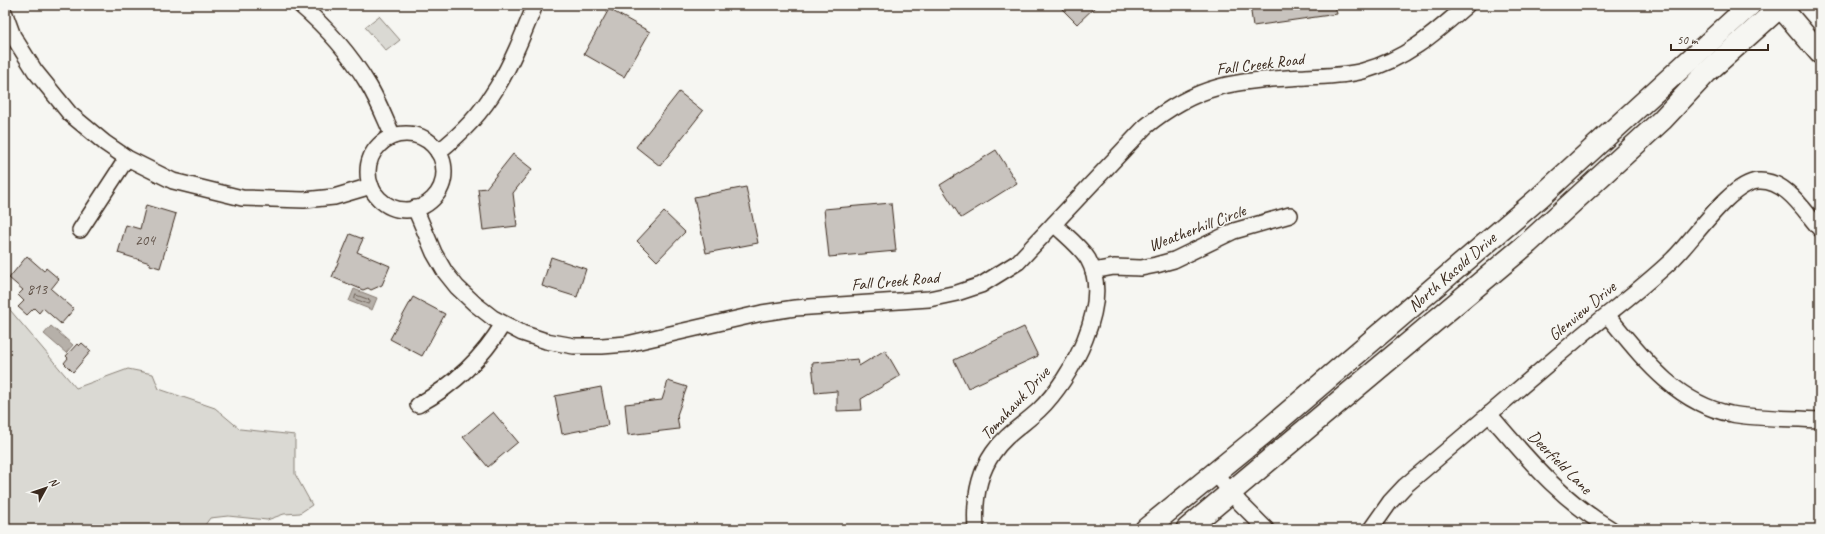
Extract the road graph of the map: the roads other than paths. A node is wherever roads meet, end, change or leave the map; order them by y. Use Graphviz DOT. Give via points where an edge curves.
graph roads {
  1 [pos="300,5"];
  2 [pos="535,5"];
  3 [pos="1467,5"];
  4 [pos="1750,5"];
  5 [pos="1780,6"];
  6 [pos="5,14"];
  7 [pos="9,38"];
  8 [pos="1820,53"];
  9 [pos="393,136"];
  10 [pos="438,152"];
  11 [pos="127,158"];
  12 [pos="371,186"];
  13 [pos="415,208"];
  14 [pos="1290,216"];
  15 [pos="1054,224"];
  16 [pos="1820,229"];
  17 [pos="80,230"];
  18 [pos="1093,271"];
  19 [pos="1607,315"];
  20 [pos="503,324"];
  21 [pos="418,405"];
  22 [pos="1489,414"];
  23 [pos="1820,420"];
  24 [pos="1215,473"];
  25 [pos="1231,493"];
  26 [pos="976,529"];
  27 [pos="1146,529"];
  28 [pos="1187,529"];
  29 [pos="1266,529"];
  30 [pos="1371,529"];
  31 [pos="1611,529"];
  1 -- 9 [label="street" via="328,31 355,65 368,84"];
  2 -- 10 [label="street" via="508,69 491,98 476,118"];
  3 -- 15 [label="street, Fall Creek Road" via="1428,40 1382,65 1343,75 1253,80 1229,84 1204,90 1182,101 1145,127"];
  4 -- 24 [label="main road, North Kasold Drive" via="1540,197"];
  5 -- 8 [label="main road"];
  5 -- 25 [label="main road, North Kasold Drive" via="1706,73 1662,120 1528,243"];
  6 -- 7 [label="street"];
  7 -- 11 [label="street" via="70,114"];
  9 -- 10 [label="street" via="418,136 430,142"];
  9 -- 12 [label="street" via="382,142 372,156 368,174"];
  10 -- 13 [label="street" via="443,163 444,175 441,186 426,204"];
  11 -- 12 [label="street" via="173,181 242,198 304,200 334,197"];
  11 -- 17 [label="street"];
  12 -- 13 [label="street" via="384,202 404,209"];
  13 -- 20 [label="street, Fall Creek Road" via="434,253 457,287"];
  14 -- 18 [label="street, Weatherhill Circle" via="1234,231 1174,260 1141,268 1114,267"];
  15 -- 18 [label="street, Tomahawk Drive" via="1079,247"];
  15 -- 20 [label="street, Fall Creek Road" via="1018,262 1000,274 981,285 929,299 795,308 762,313 627,344 602,346 574,346 546,341"];
  16 -- 19 [label="street, Glenview Drive" via="1780,186 1768,181 1748,183 1728,197 1673,259"];
  18 -- 26 [label="street, Tomahawk Drive" via="1095,299 1091,323 1081,349 1055,392 1039,410 1004,439 992,454 977,489"];
  19 -- 22 [label="street, Glenview Drive"];
  19 -- 23 [label="street" via="1659,375 1678,391 1698,402 1730,413 1750,416"];
  20 -- 21 [label="street" via="479,359 437,394"];
  22 -- 30 [label="street, Glenview Drive" via="1405,486"];
  22 -- 31 [label="street, Deerfield Lane" via="1537,470 1564,496"];
  24 -- 25 [label="street"];
  24 -- 27 [label="main road, North Kasold Drive"];
  25 -- 28 [label="main road, North Kasold Drive"];
  25 -- 29 [label="street"];
}
